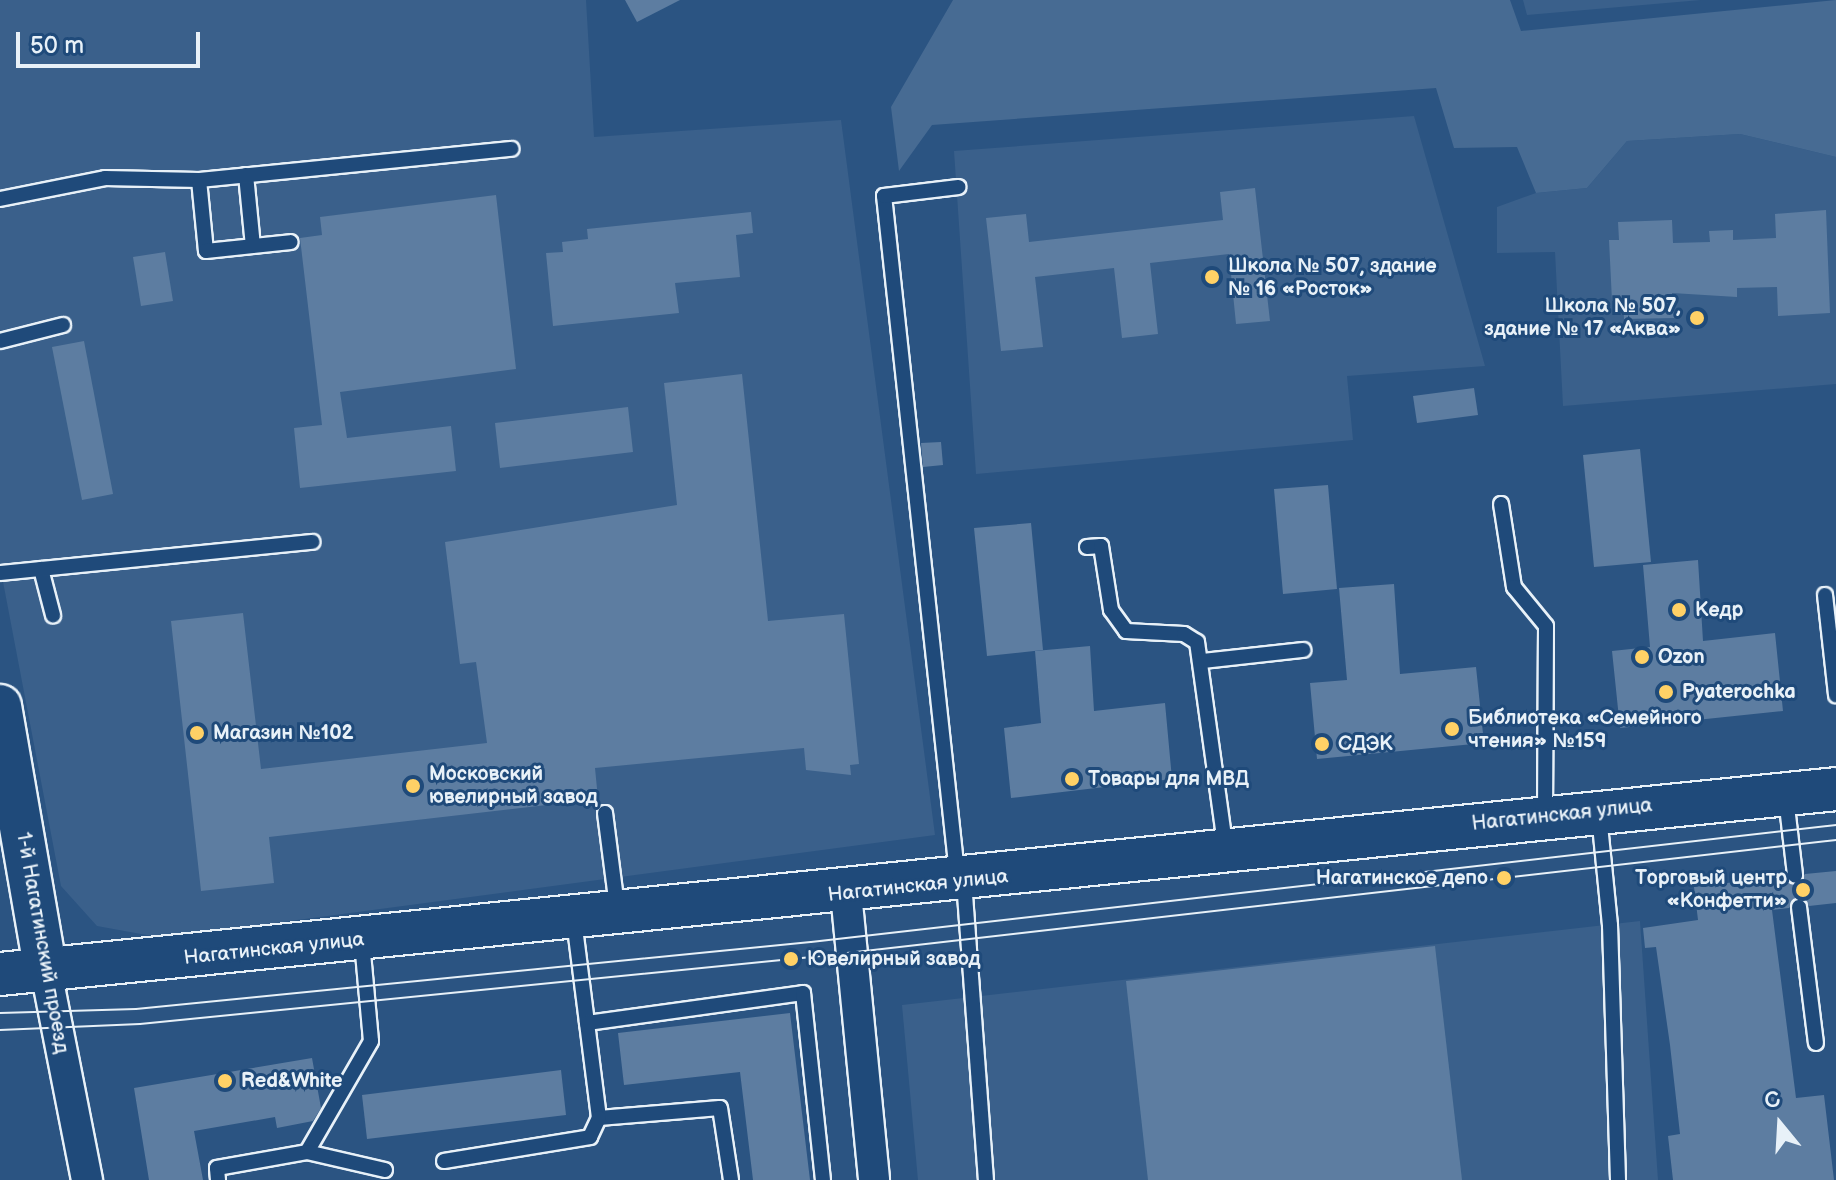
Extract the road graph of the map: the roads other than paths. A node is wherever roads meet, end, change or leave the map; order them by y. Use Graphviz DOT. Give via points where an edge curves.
graph roads {
  1 [pos="511,149"];
  2 [pos="246,175"];
  3 [pos="199,180"];
  4 [pos="958,187"];
  5 [pos="0,199"];
  6 [pos="291,242"];
  7 [pos="253,246"];
  8 [pos="63,325"];
  9 [pos="0,341"];
  10 [pos="1501,504"];
  11 [pos="312,542"];
  12 [pos="1087,547"];
  13 [pos="41,569"];
  14 [pos="0,573"];
  15 [pos="1825,595"];
  16 [pos="53,615"];
  17 [pos="1303,650"];
  18 [pos="1203,661"];
  19 [pos="1836,695"];
  20 [pos="0,706"];
  21 [pos="1836,789"];
  22 [pos="1785,794"];
  23 [pos="9,802"];
  24 [pos="1598,811"];
  25 [pos="605,813"];
  26 [pos="1545,816"];
  27 [pos="1225,850"];
  28 [pos="1795,875"];
  29 [pos="961,881"];
  30 [pos="846,893"];
  31 [pos="1799,907"];
  32 [pos="618,915"];
  33 [pos="574,919"];
  34 [pos="362,940"];
  35 [pos="46,971"];
  36 [pos="0,974"];
  37 [pos="587,1023"];
  38 [pos="1816,1043"];
  39 [pos="599,1118"];
  40 [pos="307,1152"];
  41 [pos="444,1161"];
  42 [pos="385,1170"];
  43 [pos="87,1180"];
  44 [pos="218,1180"];
  45 [pos="731,1180"];
  46 [pos="823,1180"];
  47 [pos="874,1180"];
  48 [pos="986,1180"];
  49 [pos="1618,1180"];
  1 -- 2 [label="lane"];
  2 -- 3 [label="lane"];
  2 -- 7 [label="lane"];
  3 -- 5 [label="lane" via="105,178"];
  3 -- 7 [label="lane" via="206,251"];
  4 -- 29 [label="lane" via="884,196"];
  6 -- 7 [label="lane"];
  8 -- 9 [label="lane"];
  10 -- 26 [label="lane" via="1514,587 1546,626"];
  11 -- 13 [label="lane"];
  12 -- 18 [label="lane" via="1101,546 1111,610 1126,631 1184,634 1197,642"];
  13 -- 14 [label="lane"];
  13 -- 16 [label="lane"];
  15 -- 19 [label="lane"];
  17 -- 18 [label="lane"];
  18 -- 27 [label="lane"];
  20 -- 23 [label="street, 1-й Нагатинский проезд"];
  21 -- 22 [label="street, Нагатинская улица"];
  22 -- 24 [label="street, Нагатинская улица"];
  22 -- 28 [label="lane"];
  23 -- 35 [label="street, 1-й Нагатинский проезд"];
  24 -- 26 [label="street, Нагатинская улица"];
  24 -- 49 [label="lane" via="1610,925"];
  25 -- 32 [label="lane"];
  26 -- 27 [label="street, Нагатинская улица"];
  27 -- 29 [label="street, Нагатинская улица"];
  29 -- 30 [label="street, Нагатинская улица"];
  29 -- 48 [label="lane"];
  30 -- 32 [label="street, Нагатинская улица"];
  30 -- 47 [label="street"];
  31 -- 38 [label="lane"];
  32 -- 33 [label="street, Нагатинская улица"];
  33 -- 34 [label="street, Нагатинская улица"];
  33 -- 37 [label="lane"];
  34 -- 35 [label="street, Нагатинская улица"];
  34 -- 40 [label="lane" via="371,1041"];
  35 -- 36 [label="street, Нагатинская улица"];
  35 -- 43 [label="street, 1-й Нагатинский проезд"];
  37 -- 39 [label="lane"];
  37 -- 46 [label="lane" via="803,993"];
  39 -- 41 [label="lane" via="590,1137"];
  39 -- 45 [label="lane" via="720,1108"];
  40 -- 42 [label="lane"];
  40 -- 44 [label="lane" via="217,1168"];
}
